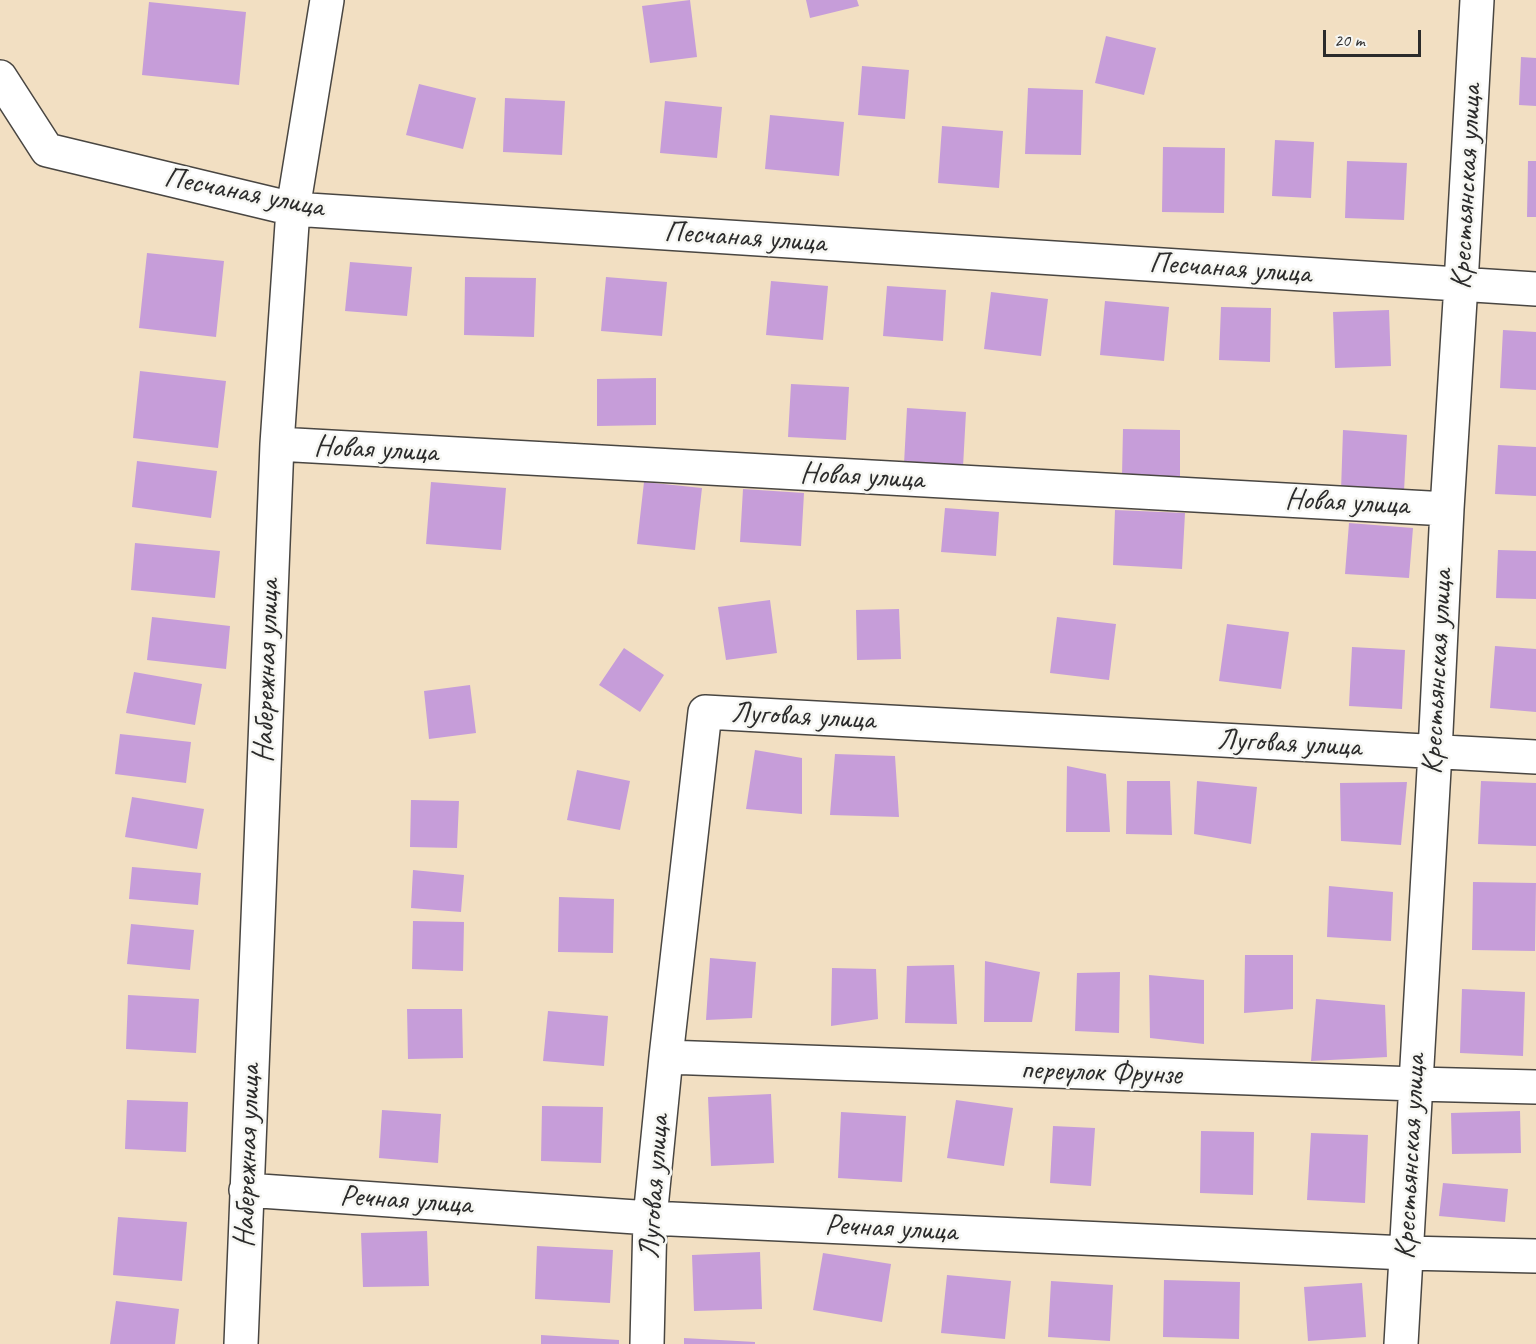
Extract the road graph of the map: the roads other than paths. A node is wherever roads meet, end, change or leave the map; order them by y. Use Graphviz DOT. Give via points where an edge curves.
graph roads {
  1 [pos="327,0"];
  2 [pos="1478,0"];
  3 [pos="0,77"];
  4 [pos="293,209"];
  5 [pos="1461,284"];
  6 [pos="1536,289"];
  7 [pos="277,444"];
  8 [pos="1447,509"];
  9 [pos="1435,752"];
  10 [pos="1536,757"];
  11 [pos="666,1057"];
  12 [pos="1416,1084"];
  13 [pos="1536,1087"];
  14 [pos="246,1190"];
  15 [pos="650,1218"];
  16 [pos="1406,1253"];
  17 [pos="1536,1256"];
  18 [pos="241,1344"];
  19 [pos="647,1344"];
  20 [pos="1401,1344"];
  1 -- 4 [label="street, Набережная улица"];
  2 -- 5 [label="street, Крестьянская улица"];
  3 -- 4 [label="street, Песчаная улица" via="47,150"];
  4 -- 5 [label="street, Песчаная улица"];
  4 -- 7 [label="street, Набережная улица"];
  5 -- 6 [label="street, Песчаная улица"];
  5 -- 8 [label="street, Крестьянская улица"];
  7 -- 8 [label="street, Новая улица"];
  7 -- 14 [label="street, Набережная улица"];
  8 -- 9 [label="street, Крестьянская улица"];
  9 -- 10 [label="street, Луговая улица"];
  9 -- 11 [label="street, Луговая улица" via="705,712"];
  9 -- 12 [label="street, Крестьянская улица"];
  11 -- 12 [label="street, переулок Фрунзе"];
  11 -- 15 [label="street, Луговая улица"];
  12 -- 13 [label="street, переулок Фрунзе"];
  12 -- 16 [label="street, Крестьянская улица"];
  14 -- 15 [label="street, Речная улица"];
  14 -- 18 [label="street, Набережная улица"];
  15 -- 16 [label="street, Речная улица"];
  15 -- 19 [label="street, Луговая улица"];
  16 -- 17 [label="street, Речная улица"];
  16 -- 20 [label="street, Крестьянская улица"];
}
